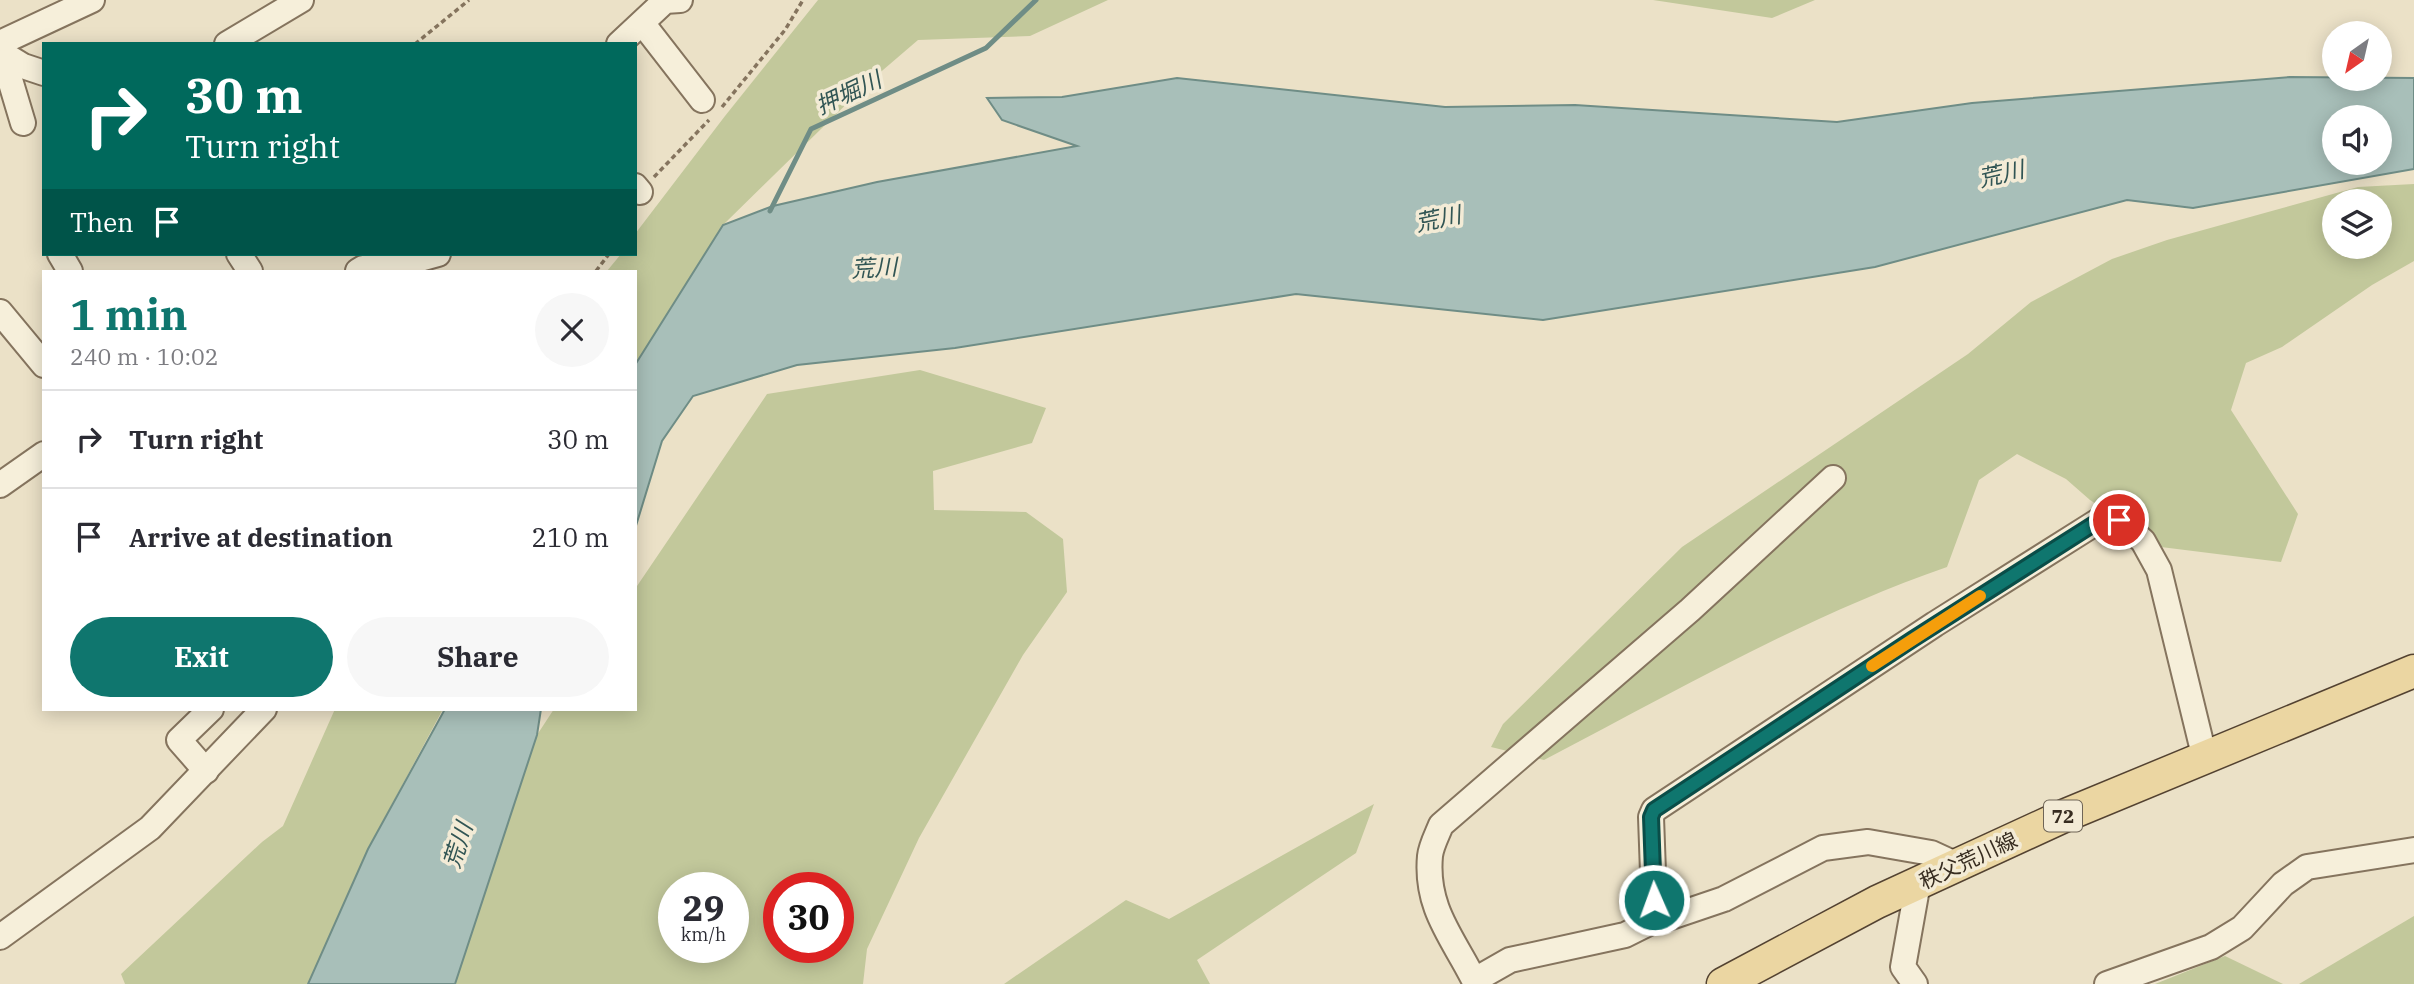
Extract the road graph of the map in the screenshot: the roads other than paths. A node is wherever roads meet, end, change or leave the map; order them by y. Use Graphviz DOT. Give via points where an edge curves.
graph roads {
  1 [pos="92,0"];
  2 [pos="301,0"];
  3 [pos="680,0"];
  4 [pos="643,23"];
  5 [pos="230,42"];
  6 [pos="621,42"];
  7 [pos="0,43"];
  8 [pos="0,51"];
  9 [pos="0,62"];
  10 [pos="42,72"];
  11 [pos="702,100"];
  12 [pos="23,123"];
  13 [pos="431,256"];
  14 [pos="358,264"];
  15 [pos="0,312"];
  16 [pos="39,349"];
  17 [pos="42,455"];
  18 [pos="1833,478"];
  19 [pos="0,485"];
  20 [pos="2414,671"];
  21 [pos="209,711"];
  22 [pos="262,711"];
  23 [pos="2205,759"];
  24 [pos="206,771"];
  25 [pos="2414,850"];
  26 [pos="1957,865"];
  27 [pos="1918,883"];
  28 [pos="1651,922"];
  29 [pos="0,937"];
  30 [pos="1476,982"];
  31 [pos="1723,984"];
  32 [pos="1915,984"];
  33 [pos="2107,984"];
  1 -- 7 [label="street"];
  2 -- 5 [label="street"];
  3 -- 4 [label="street" via="665,1"];
  4 -- 6 [label="street"];
  4 -- 11 [label="street"];
  8 -- 10 [label="street"];
  9 -- 12 [label="street"];
  13 -- 14 [label="street"];
  15 -- 16 [label="street"];
  17 -- 19 [label="street"];
  18 -- 30 [label="street" via="1690,610 1441,825 1430,855 1437,914"];
  20 -- 23 [label="main road, 秩父荒川線 / 72"];
  21 -- 24 [label="street" via="179,740"];
  22 -- 24 [label="street"];
  23 -- 26 [label="main road, 秩父荒川線 / 72"];
  23 -- 28 [label="street" via="2160,570 2143,541 2119,520 2100,520 1654,810"];
  24 -- 29 [label="street" via="150,828"];
  25 -- 33 [label="street" via="2307,867 2283,884 2242,928 2211,947"];
  26 -- 27 [label="main road, 秩父荒川線 / 72"];
  26 -- 28 [label="street" via="1931,853 1868,842 1823,848 1724,899"];
  27 -- 31 [label="main road, 秩父荒川線 / 72"];
  27 -- 32 [label="street" via="1903,967"];
  28 -- 30 [label="street" via="1625,935 1510,960"];
}
